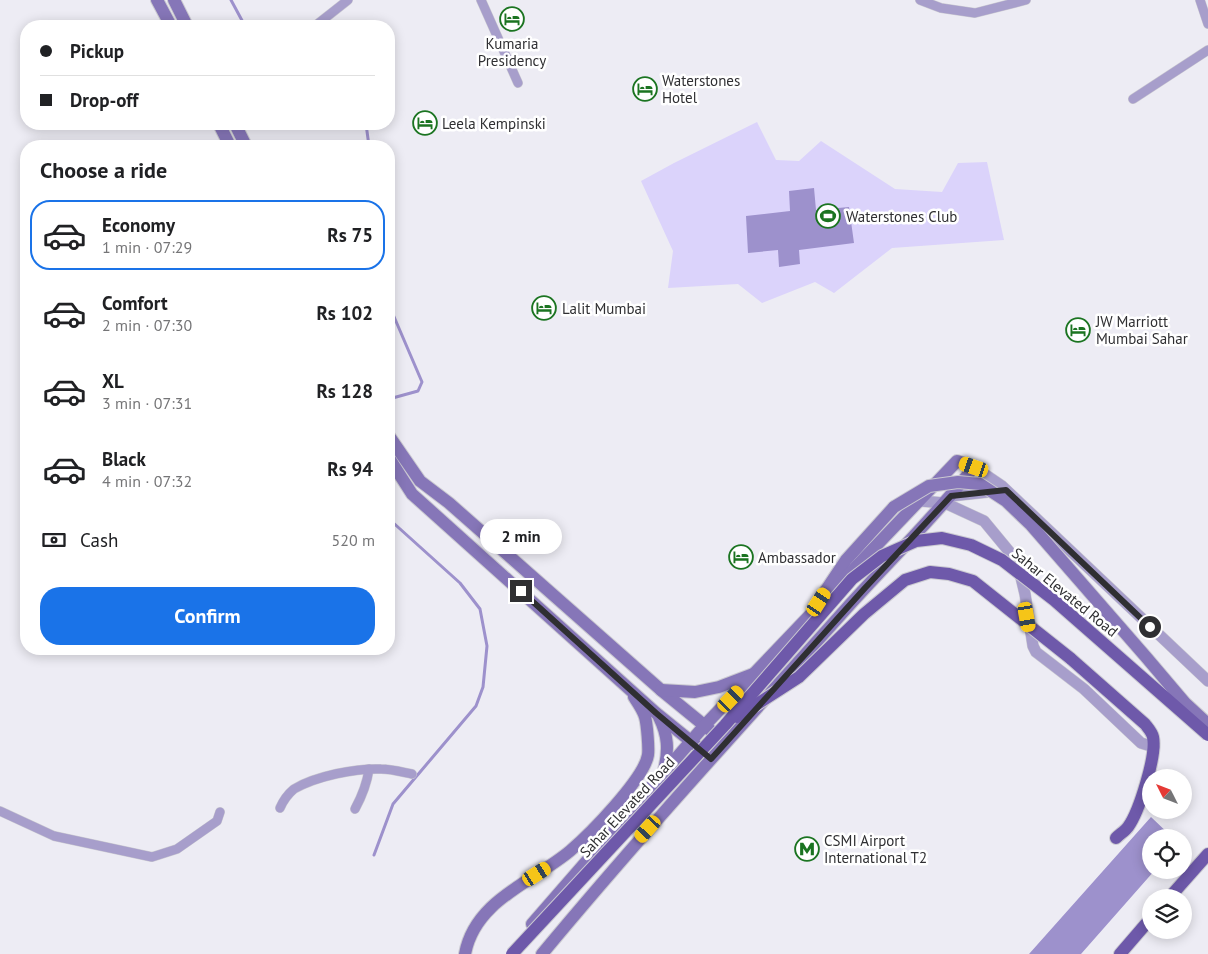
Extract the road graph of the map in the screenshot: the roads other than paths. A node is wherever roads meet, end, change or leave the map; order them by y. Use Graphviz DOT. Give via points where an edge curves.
graph roads {
  1 [pos="157,0"];
  2 [pos="174,0"];
  3 [pos="348,0"];
  4 [pos="481,0"];
  5 [pos="920,0"];
  6 [pos="1026,0"];
  7 [pos="1200,0"];
  8 [pos="168,20"];
  9 [pos="185,20"];
  10 [pos="323,20"];
  11 [pos="1208,24"];
  12 [pos="1208,50"];
  13 [pos="518,83"];
  14 [pos="1132,99"];
  15 [pos="395,445"];
  16 [pos="395,467"];
  17 [pos="974,467"];
  18 [pos="1006,490"];
  19 [pos="948,500"];
  20 [pos="920,501"];
  21 [pos="810,616"];
  22 [pos="757,672"];
  23 [pos="1208,681"];
  24 [pos="624,684"];
  25 [pos="661,690"];
  26 [pos="656,713"];
  27 [pos="1208,724"];
  28 [pos="725,725"];
  29 [pos="706,726"];
  30 [pos="1208,735"];
  31 [pos="691,742"];
  32 [pos="725,743"];
  33 [pos="1154,746"];
  34 [pos="711,759"];
  35 [pos="369,769"];
  36 [pos="412,774"];
  37 [pos="663,774"];
  38 [pos="280,808"];
  39 [pos="355,809"];
  40 [pos="0,811"];
  41 [pos="220,812"];
  42 [pos="1116,838"];
  43 [pos="1208,854"];
  44 [pos="1177,889"];
  45 [pos="1142,928"];
  46 [pos="465,954"];
  47 [pos="505,954"];
  48 [pos="512,954"];
  49 [pos="542,954"];
  50 [pos="1120,954"];
  1 -- 8 [label="main road"];
  2 -- 9 [label="main road"];
  3 -- 10 [label="street"];
  4 -- 13 [label="street"];
  5 -- 6 [label="street" via="975,14"];
  7 -- 11 [label="street"];
  12 -- 14 [label="street"];
  15 -- 25 [label="main road" via="420,481"];
  16 -- 24 [label="main road" via="412,494"];
  17 -- 18 [label="street"];
  17 -- 19 [label="main road"];
  17 -- 20 [label="main road" via="957,461"];
  18 -- 19 [label="street"];
  18 -- 23 [label="street"];
  19 -- 20 [label="street"];
  19 -- 32 [label="main road"];
  19 -- 33 [label="street" via="984,520 1016,562 1036,652 1084,689 1141,743"];
  20 -- 21 [label="main road"];
  21 -- 22 [label="main road"];
  21 -- 27 [label="main road, bridge" via="846,560 894,507 929,486 958,482 980,484 1031,525 1185,703"];
  22 -- 25 [label="main road" via="719,687 695,692"];
  22 -- 29 [label="main road"];
  24 -- 26 [label="main road"];
  24 -- 46 [label="main road" via="645,718 648,754 642,771 612,810 570,851 502,896 475,928"];
  25 -- 29 [label="main road"];
  26 -- 31 [label="main road"];
  26 -- 37 [label="main road" via="667,740 668,755"];
  28 -- 30 [label="main road, Sahar Elevated Road, bridge" via="852,579 882,556 916,541 942,538 971,544 1002,560 1054,600"];
  28 -- 33 [label="main road, bridge" via="799,677 864,614 906,580 930,572 973,581 1070,658 1145,724 1153,734"];
  28 -- 48 [label="main road, Sahar Elevated Road, bridge"];
  29 -- 31 [label="main road"];
  29 -- 32 [label="main road"];
  31 -- 34 [label="main road"];
  31 -- 37 [label="main road"];
  32 -- 34 [label="main road"];
  33 -- 42 [label="main road" via="1134,816 1127,829"];
  34 -- 49 [label="main road"];
  35 -- 36 [label="street"];
  35 -- 38 [label="street" via="310,782 293,790"];
  35 -- 39 [label="street"];
  37 -- 47 [label="main road"];
  40 -- 41 [label="street" via="54,836 152,857 177,849 217,821"];
  43 -- 44 [label="main road"];
  45 -- 50 [label="main road"];
}
